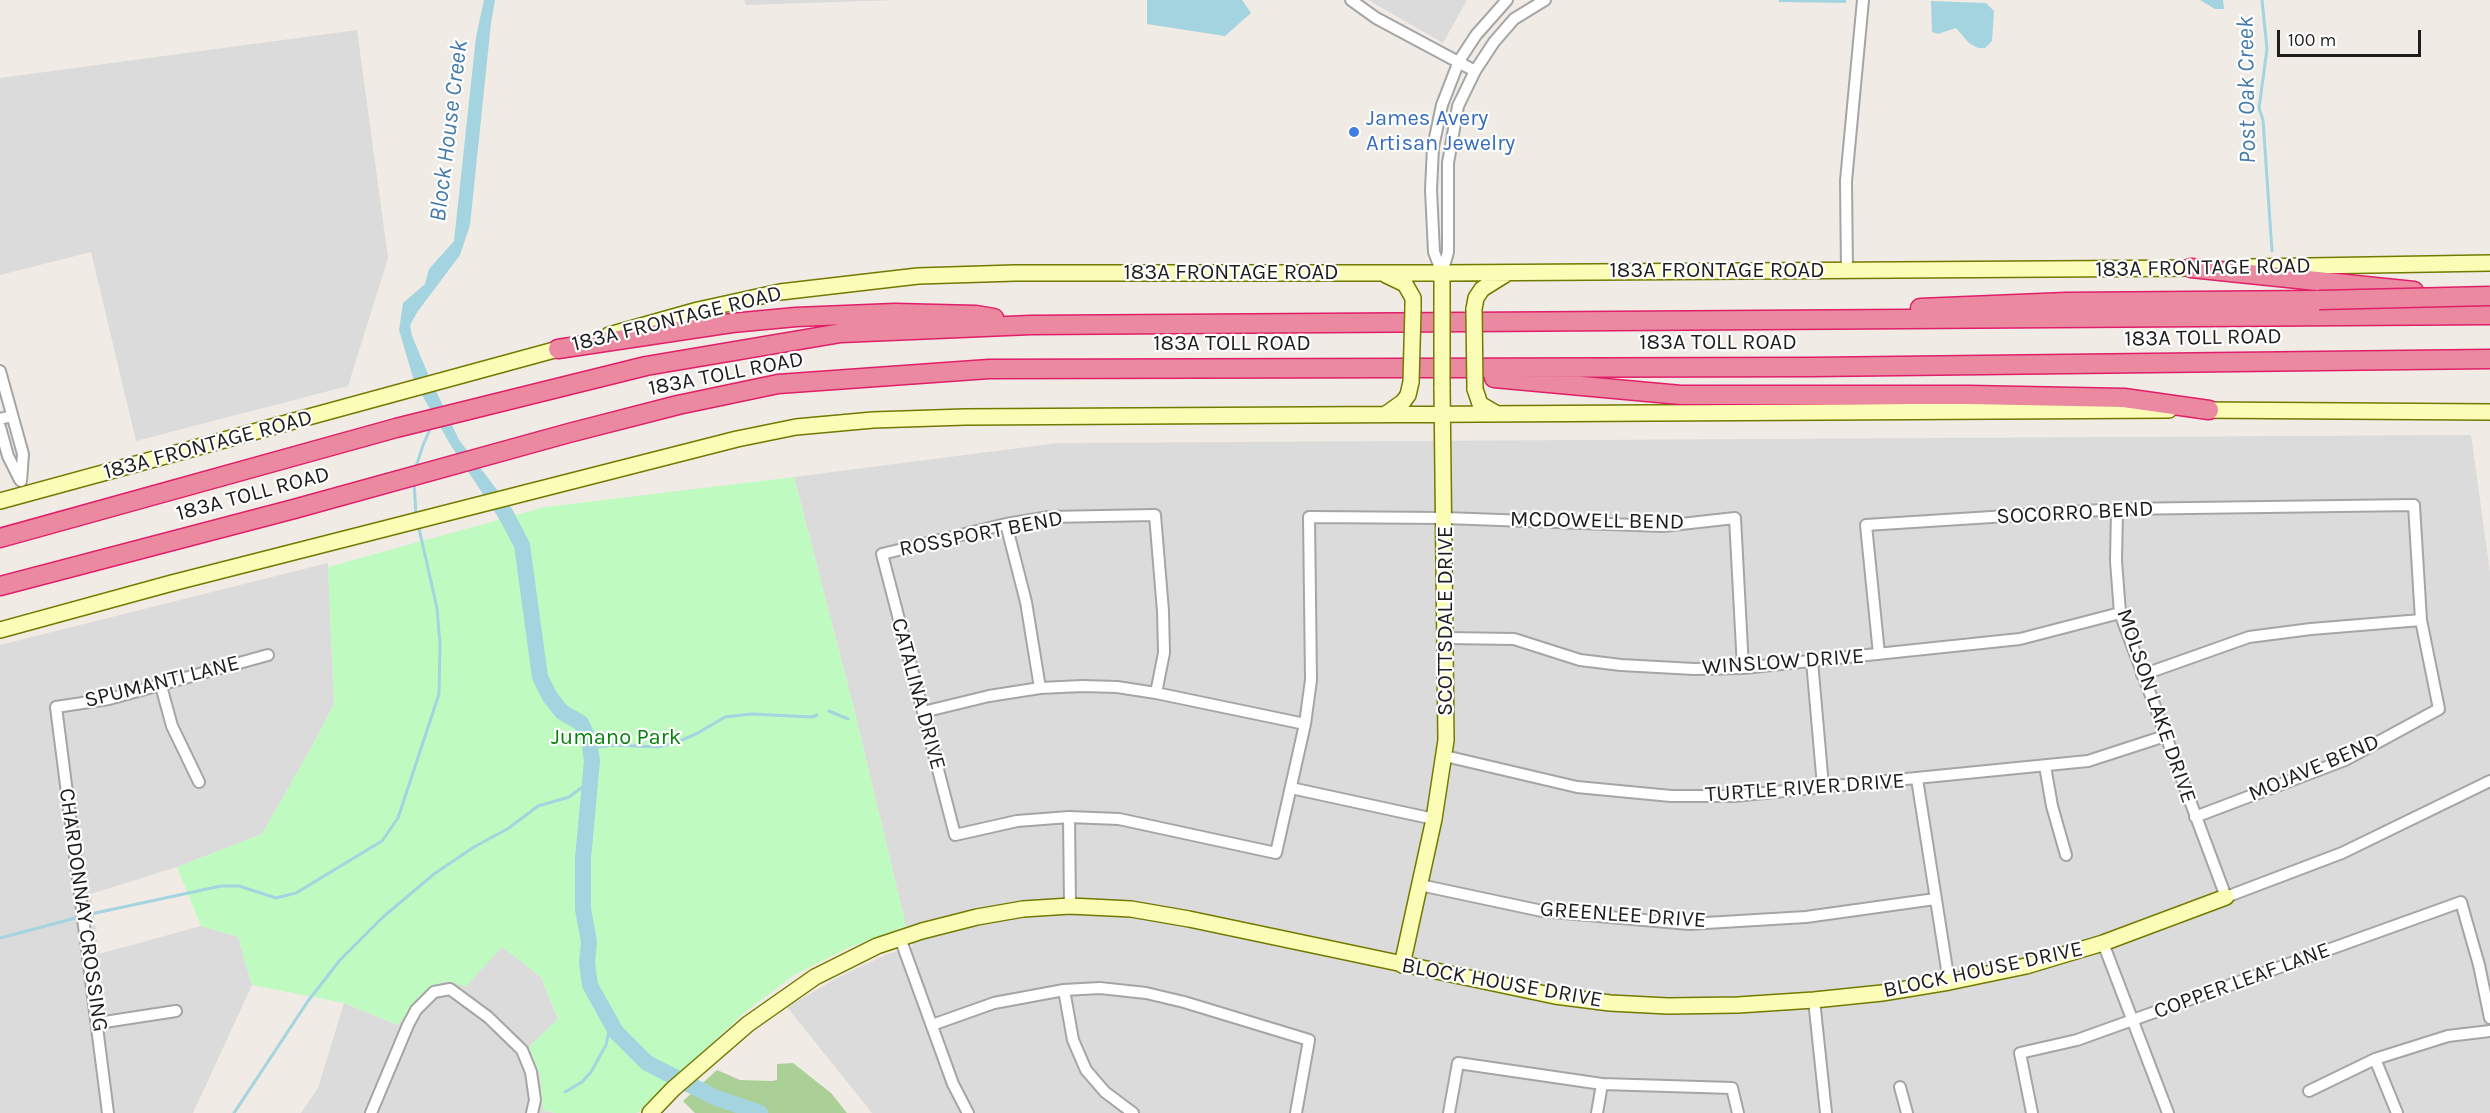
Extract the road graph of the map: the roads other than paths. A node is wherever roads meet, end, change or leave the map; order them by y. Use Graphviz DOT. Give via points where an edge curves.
graph roads {
  1 [pos="1351,0"];
  2 [pos="1507,0"];
  3 [pos="1545,0"];
  4 [pos="1863,0"];
  5 [pos="1459,61"];
  6 [pos="1475,71"];
  7 [pos="2490,263"];
  8 [pos="2191,268"];
  9 [pos="1847,271"];
  10 [pos="1378,273"];
  11 [pos="1442,273"];
  12 [pos="1509,273"];
  13 [pos="2490,297"];
  14 [pos="2490,315"];
  15 [pos="1736,321"];
  16 [pos="1031,325"];
  17 [pos="558,349"];
  18 [pos="2490,358"];
  19 [pos="1385,368"];
  20 [pos="0,371"];
  21 [pos="2209,410"];
  22 [pos="2490,412"];
  23 [pos="1386,414"];
  24 [pos="1444,414"];
  25 [pos="1499,415"];
  26 [pos="12,416"];
  27 [pos="0,419"];
  28 [pos="0,427"];
  29 [pos="22,488"];
  30 [pos="0,501"];
  31 [pos="2414,505"];
  32 [pos="2117,509"];
  33 [pos="1445,518"];
  34 [pos="1006,524"];
  35 [pos="0,538"];
  36 [pos="882,554"];
  37 [pos="117,555"];
  38 [pos="0,586"];
  39 [pos="0,598"];
  40 [pos="2120,613"];
  41 [pos="2421,620"];
  42 [pos="0,630"];
  43 [pos="1446,638"];
  44 [pos="268,654"];
  45 [pos="1879,654"];
  46 [pos="1812,661"];
  47 [pos="1743,668"];
  48 [pos="2142,675"];
  49 [pos="161,686"];
  50 [pos="1040,688"];
  51 [pos="1156,693"];
  52 [pos="56,707"];
  53 [pos="923,712"];
  54 [pos="1305,724"];
  55 [pos="2165,736"];
  56 [pos="1444,756"];
  57 [pos="2045,766"];
  58 [pos="1917,779"];
  59 [pos="2490,781"];
  60 [pos="199,782"];
  61 [pos="1823,786"];
  62 [pos="1291,788"];
  63 [pos="1069,817"];
  64 [pos="2195,817"];
  65 [pos="1434,819"];
  66 [pos="2066,855"];
  67 [pos="1420,885"];
  68 [pos="2226,897"];
  69 [pos="1935,898"];
  70 [pos="1070,906"];
  71 [pos="900,938"];
  72 [pos="2103,943"];
  73 [pos="1402,965"];
  74 [pos="1950,982"];
  75 [pos="1064,990"];
  76 [pos="1814,1000"];
  77 [pos="176,1011"];
  78 [pos="2490,1018"];
  79 [pos="2132,1020"];
  80 [pos="98,1023"];
  81 [pos="932,1024"];
  82 [pos="2490,1031"];
  83 [pos="2375,1059"];
  84 [pos="1602,1084"];
  85 [pos="1900,1087"];
  86 [pos="2309,1091"];
  87 [pos="108,1113"];
  88 [pos="371,1113"];
  89 [pos="532,1113"];
  90 [pos="650,1113"];
  91 [pos="968,1113"];
  92 [pos="1132,1113"];
  93 [pos="1296,1113"];
  94 [pos="1449,1113"];
  95 [pos="1597,1113"];
  96 [pos="1737,1113"];
  97 [pos="1826,1113"];
  98 [pos="1907,1113"];
  99 [pos="2032,1113"];
  100 [pos="2168,1113"];
  101 [pos="2397,1113"];
  1 -- 5 [label="street" via="1376,18"];
  2 -- 5 [label="street, SCOTTSDALE DRIVE"];
  3 -- 6 [label="street, SCOTTSDALE DRIVE" via="1514,19"];
  4 -- 9 [label="street" via="1846,181"];
  5 -- 6 [label="street"];
  5 -- 11 [label="street, SCOTTSDALE DRIVE" via="1442,105 1433,147 1434,252"];
  6 -- 11 [label="street, SCOTTSDALE DRIVE" via="1458,106 1448,163 1448,252"];
  7 -- 8 [label="main road, 183A FRONTAGE ROAD"];
  8 -- 9 [label="main road, 183A FRONTAGE ROAD"];
  8 -- 13 [label="highway"];
  9 -- 12 [label="main road, 183A FRONTAGE ROAD"];
  10 -- 11 [label="main road, 183A FRONTAGE ROAD"];
  10 -- 17 [label="main road, 183A FRONTAGE ROAD" via="918,276 780,292"];
  10 -- 23 [label="main road, bridge" via="1405,284 1413,298 1408,395"];
  11 -- 12 [label="main road, 183A FRONTAGE ROAD"];
  11 -- 24 [label="main road, SCOTTSDALE DRIVE, bridge"];
  12 -- 25 [label="main road, bridge" via="1482,290 1474,309 1475,389 1480,404"];
  13 -- 15 [label="highway, bridge" via="2066,302 1807,312"];
  14 -- 15 [label="highway, 183A TOLL ROAD"];
  15 -- 16 [label="highway, 183A TOLL ROAD"];
  16 -- 17 [label="highway" via="976,315 807,316"];
  16 -- 35 [label="highway, 183A TOLL ROAD" via="841,333 669,361 282,459"];
  17 -- 29 [label="main road, 183A FRONTAGE ROAD"];
  18 -- 19 [label="highway, 183A TOLL ROAD"];
  19 -- 21 [label="highway" via="1681,395 2124,398"];
  19 -- 37 [label="highway, 183A TOLL ROAD" via="989,369 778,384 678,405"];
  20 -- 26 [label="street"];
  21 -- 22 [label="main road"];
  21 -- 25 [label="main road"];
  23 -- 24 [label="main road"];
  23 -- 42 [label="main road" via="988,417 796,427"];
  24 -- 25 [label="main road"];
  24 -- 33 [label="main road, SCOTTSDALE DRIVE"];
  26 -- 27 [label="street"];
  26 -- 29 [label="street" via="23,454"];
  28 -- 29 [label="street"];
  29 -- 30 [label="main road, 183A FRONTAGE ROAD"];
  31 -- 32 [label="street, SOCORRO BEND"];
  31 -- 41 [label="street, MOJAVE BEND"];
  32 -- 40 [label="street, MOLSON LAKE DRIVE"];
  32 -- 45 [label="street, SOCORRO BEND" via="1866,525"];
  33 -- 43 [label="main road, SCOTTSDALE DRIVE"];
  33 -- 47 [label="street, MCDOWELL BEND" via="1663,526 1735,518"];
  33 -- 54 [label="street, MCDOWELL BEND" via="1309,517 1311,680"];
  34 -- 36 [label="street, ROSSPORT BEND"];
  34 -- 50 [label="street" via="1026,602"];
  34 -- 51 [label="street, ROSSPORT BEND" via="1049,517 1155,515 1164,653"];
  36 -- 53 [label="street, CATALINA DRIVE"];
  37 -- 38 [label="highway, 183A TOLL ROAD"];
  37 -- 39 [label="highway"];
  40 -- 45 [label="street, WINSLOW DRIVE" via="2020,639"];
  40 -- 48 [label="street, MOLSON LAKE DRIVE"];
  41 -- 48 [label="street" via="2249,637"];
  41 -- 64 [label="street, MOJAVE BEND" via="2439,709 2345,760"];
  43 -- 47 [label="street, WINSLOW DRIVE" via="1514,639 1580,660 1621,665"];
  43 -- 56 [label="main road, SCOTTSDALE DRIVE"];
  44 -- 49 [label="street, SPUMANTI LANE"];
  45 -- 46 [label="street, WINSLOW DRIVE"];
  46 -- 47 [label="street, WINSLOW DRIVE"];
  46 -- 61 [label="street"];
  48 -- 55 [label="street, MOLSON LAKE DRIVE"];
  49 -- 52 [label="street, SPUMANTI LANE"];
  49 -- 60 [label="street" via="172,726"];
  50 -- 51 [label="street" via="1117,687"];
  50 -- 53 [label="street"];
  51 -- 54 [label="street"];
  52 -- 80 [label="street, CHARDONNAY CROSSING"];
  53 -- 63 [label="street, CATALINA DRIVE" via="954,835 1017,821"];
  54 -- 62 [label="street"];
  55 -- 57 [label="street, TURTLE RIVER DRIVE" via="2088,761"];
  55 -- 64 [label="street, MOLSON LAKE DRIVE"];
  56 -- 61 [label="street, TURTLE RIVER DRIVE" via="1577,787 1671,796 1734,796"];
  56 -- 65 [label="main road, SCOTTSDALE DRIVE"];
  57 -- 58 [label="street, TURTLE RIVER DRIVE"];
  57 -- 66 [label="street"];
  58 -- 61 [label="street, TURTLE RIVER DRIVE"];
  58 -- 69 [label="street"];
  59 -- 68 [label="street, BLOCK HOUSE DRIVE" via="2342,853"];
  62 -- 63 [label="street" via="1276,853 1119,819"];
  62 -- 65 [label="street"];
  63 -- 70 [label="street"];
  64 -- 68 [label="street, MOLSON LAKE DRIVE"];
  65 -- 67 [label="main road, SCOTTSDALE DRIVE"];
  67 -- 69 [label="street, GREENLEE DRIVE" via="1542,911 1689,924 1806,917"];
  67 -- 73 [label="main road, SCOTTSDALE DRIVE"];
  68 -- 72 [label="main road, BLOCK HOUSE DRIVE"];
  69 -- 74 [label="street"];
  70 -- 71 [label="main road, BLOCK HOUSE DRIVE" via="977,917"];
  70 -- 73 [label="main road, BLOCK HOUSE DRIVE" via="1131,909 1189,919"];
  71 -- 81 [label="street"];
  71 -- 90 [label="main road, BLOCK HOUSE DRIVE" via="815,977 747,1024"];
  72 -- 74 [label="main road, BLOCK HOUSE DRIVE" via="2026,966"];
  72 -- 79 [label="street"];
  73 -- 76 [label="main road, BLOCK HOUSE DRIVE" via="1610,1003 1738,1005"];
  74 -- 76 [label="main road, BLOCK HOUSE DRIVE"];
  75 -- 81 [label="street" via="994,1003"];
  75 -- 92 [label="street" via="1073,1040 1086,1070 1105,1092"];
  75 -- 93 [label="street" via="1100,988 1146,993 1309,1040"];
  76 -- 97 [label="street"];
  77 -- 80 [label="street"];
  78 -- 79 [label="street, COPPER LEAF LANE" via="2460,902"];
  79 -- 99 [label="street, COPPER LEAF LANE" via="2077,1040 2020,1053"];
  79 -- 100 [label="street"];
  80 -- 87 [label="street, CHARDONNAY CROSSING"];
  81 -- 91 [label="street" via="953,1084"];
  82 -- 83 [label="street" via="2448,1036"];
  83 -- 86 [label="street"];
  83 -- 101 [label="street"];
  84 -- 94 [label="street" via="1458,1063"];
  84 -- 95 [label="street"];
  84 -- 96 [label="street" via="1732,1088"];
  85 -- 98 [label="street"];
  88 -- 89 [label="street" via="412,1018 434,992 450,989 488,1017 522,1050 531,1072 535,1100"];
}
